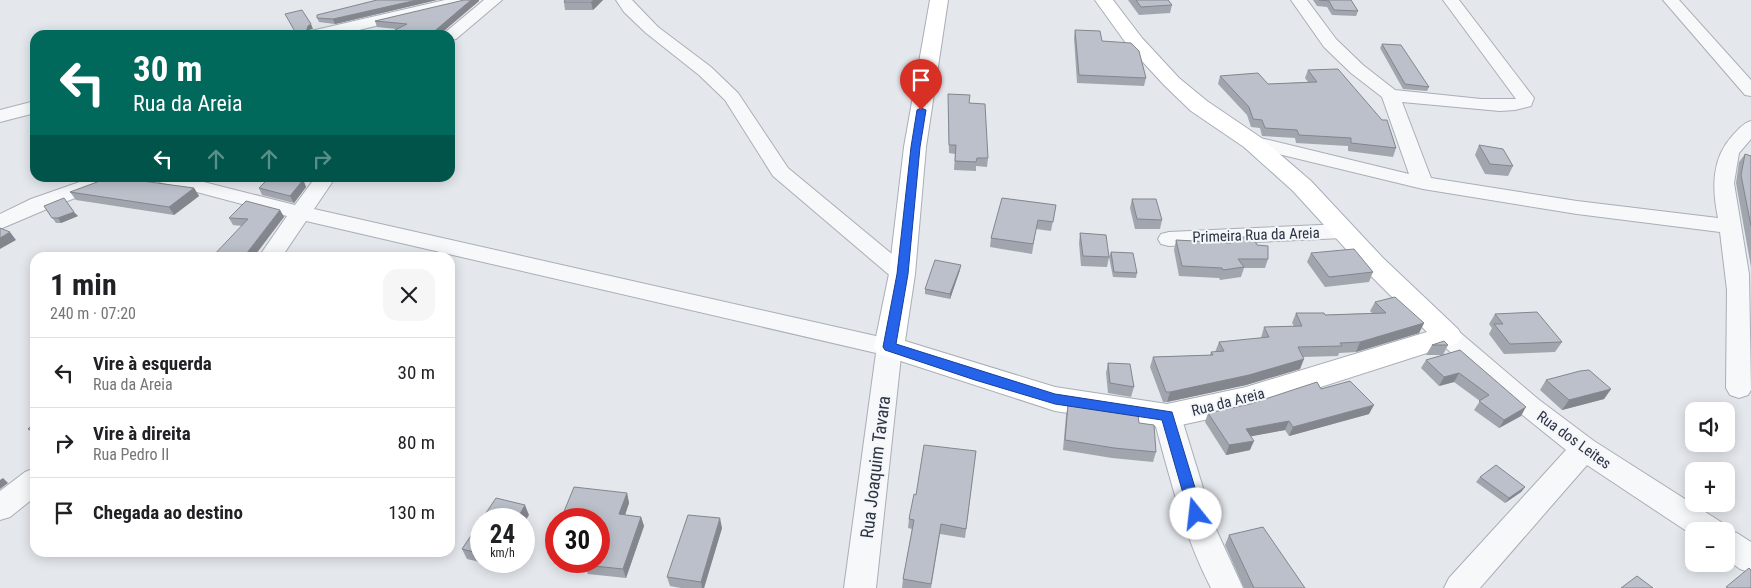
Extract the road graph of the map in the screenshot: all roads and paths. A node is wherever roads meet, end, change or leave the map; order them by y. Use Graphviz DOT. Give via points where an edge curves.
graph roads {
  1 [pos="466,0"];
  2 [pos="494,0"];
  3 [pos="939,0"];
  4 [pos="1299,0"];
  5 [pos="1451,0"];
  6 [pos="1671,0"];
  7 [pos="627,4"];
  8 [pos="1107,6"];
  9 [pos="338,30"];
  10 [pos="455,31"];
  11 [pos="1751,91"];
  12 [pos="1390,96"];
  13 [pos="30,108"];
  14 [pos="0,116"];
  15 [pos="1751,127"];
  16 [pos="1252,142"];
  17 [pos="98,182"];
  18 [pos="182,182"];
  19 [pos="322,182"];
  20 [pos="1423,183"];
  21 [pos="302,213"];
  22 [pos="0,222"];
  23 [pos="1728,226"];
  24 [pos="1343,231"];
  25 [pos="1169,239"];
  26 [pos="273,252"];
  27 [pos="902,274"];
  28 [pos="1448,336"];
  29 [pos="889,347"];
  30 [pos="1739,388"];
  31 [pos="1167,416"];
  32 [pos="1584,449"];
  33 [pos="30,484"];
  34 [pos="0,508"];
  35 [pos="1696,522"];
  36 [pos="1735,548"];
  37 [pos="1751,559"];
  38 [pos="860,588"];
  39 [pos="1227,588"];
  40 [pos="1460,588"];
  1 -- 9 [label="street"];
  2 -- 10 [label="street"];
  3 -- 27 [label="street" via="915,147"];
  4 -- 12 [label="street" via="1330,43"];
  5 -- 12 [label="street" via="1525,98 1524,102 1509,106"];
  6 -- 11 [label="street"];
  7 -- 27 [label="street" via="652,30 705,71 732,97 780,172"];
  8 -- 16 [label="street" via="1172,82 1199,106"];
  12 -- 20 [label="street"];
  13 -- 14 [label="street"];
  15 -- 23 [label="street" via="1729,155 1723,184"];
  16 -- 20 [label="street"];
  16 -- 24 [label="street" via="1302,186"];
  17 -- 22 [label="street"];
  18 -- 21 [label="street"];
  19 -- 21 [label="street"];
  20 -- 23 [label="street" via="1611,213"];
  21 -- 26 [label="street"];
  21 -- 29 [label="street"];
  23 -- 30 [label="street" via="1736,256"];
  24 -- 25 [label="street, Primeira Rua da Areia"];
  24 -- 28 [label="street"];
  27 -- 29 [label="street"];
  28 -- 31 [label="street, Rua da Areia" via="1246,399"];
  28 -- 32 [label="street, Rua dos Leites"];
  29 -- 31 [label="street, Rua da Areia" via="1055,399"];
  29 -- 38 [label="street, Rua Joaquim Tavara"];
  31 -- 39 [label="street" via="1196,514"];
  32 -- 35 [label="street, Rua dos Leites"];
  32 -- 40 [label="street"];
  33 -- 34 [label="street"];
  36 -- 37 [label="street"];
}
